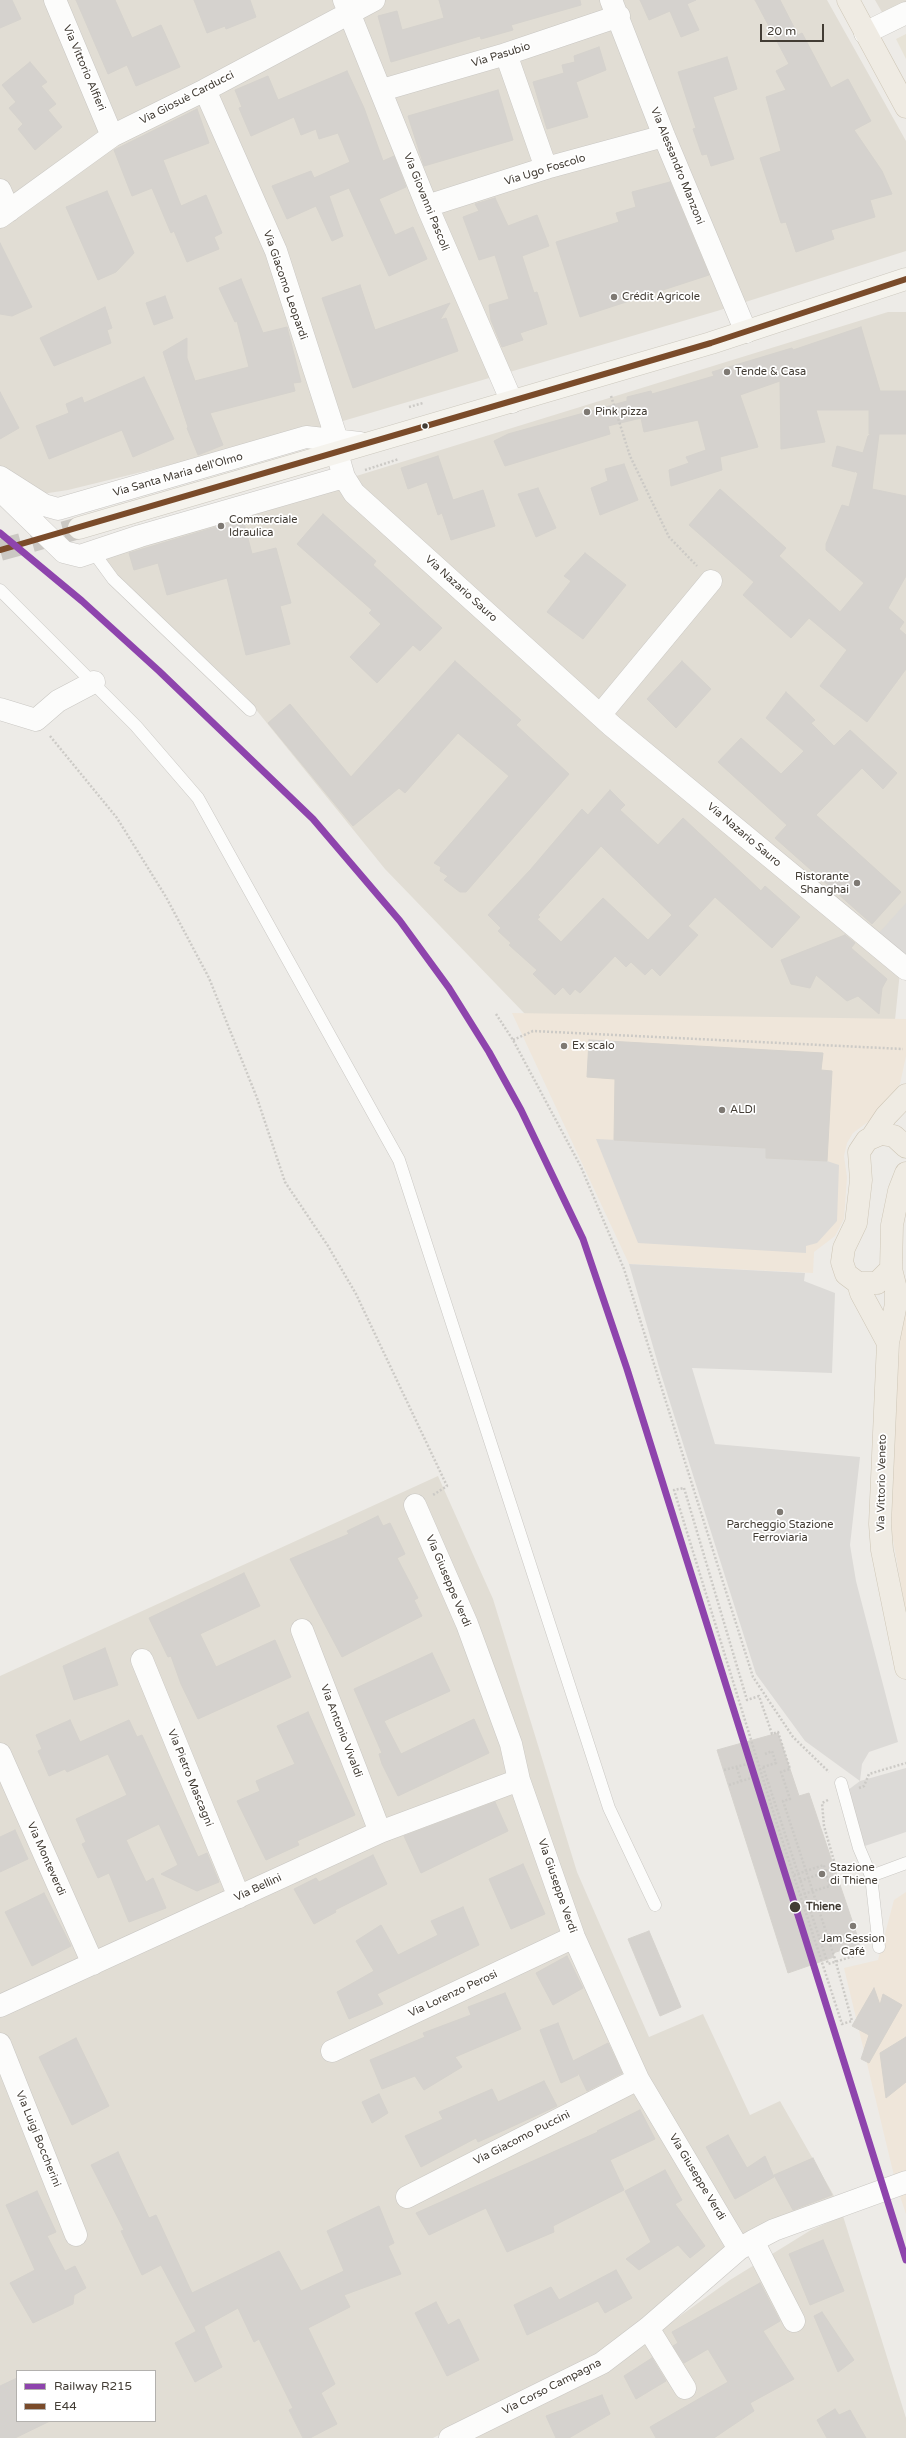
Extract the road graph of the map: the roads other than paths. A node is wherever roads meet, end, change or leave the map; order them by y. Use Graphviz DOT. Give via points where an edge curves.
graph roads {
  1 [pos="55,0"];
  2 [pos="374,0"];
  3 [pos="848,0"];
  4 [pos="347,7"];
  5 [pos="615,8"];
  6 [pos="906,13"];
  7 [pos="865,32"];
  8 [pos="506,54"];
  9 [pos="205,90"];
  10 [pos="382,90"];
  11 [pos="906,107"];
  12 [pos="112,136"];
  13 [pos="664,136"];
  14 [pos="546,168"];
  15 [pos="0,190"];
  16 [pos="427,206"];
  17 [pos="4,214"];
  18 [pos="900,283"];
  19 [pos="746,332"];
  20 [pos="512,402"];
  21 [pos="337,447"];
  22 [pos="0,477"];
  23 [pos="344,477"];
  24 [pos="0,490"];
  25 [pos="58,509"];
  26 [pos="79,528"];
  27 [pos="49,540"];
  28 [pos="94,553"];
  29 [pos="711,581"];
  30 [pos="0,590"];
  31 [pos="94,682"];
  32 [pos="0,709"];
  33 [pos="250,710"];
  34 [pos="600,715"];
  35 [pos="906,969"];
  36 [pos="906,1095"];
  37 [pos="872,1137"];
  38 [pos="906,1146"];
  39 [pos="906,1173"];
  40 [pos="890,1269"];
  41 [pos="858,1283"];
  42 [pos="888,1343"];
  43 [pos="415,1505"];
  44 [pos="302,1630"];
  45 [pos="142,1660"];
  46 [pos="906,1668"];
  47 [pos="0,1754"];
  48 [pos="519,1780"];
  49 [pos="842,1788"];
  50 [pos="380,1832"];
  51 [pos="906,1862"];
  52 [pos="871,1876"];
  53 [pos="239,1897"];
  54 [pos="655,1905"];
  55 [pos="574,1937"];
  56 [pos="879,1947"];
  57 [pos="93,1964"];
  58 [pos="0,2006"];
  59 [pos="0,2044"];
  60 [pos="332,2051"];
  61 [pos="638,2079"];
  62 [pos="906,2182"];
  63 [pos="407,2197"];
  64 [pos="76,2235"];
  65 [pos="746,2245"];
  66 [pos="794,2321"];
  67 [pos="648,2328"];
  68 [pos="685,2388"];
  69 [pos="450,2438"];
  1 -- 12 [label="street, Via Vittorio Alfieri"];
  2 -- 4 [label="street, Via Giosuè Carducci"];
  3 -- 7 [label="main road"];
  4 -- 9 [label="street, Via Giosuè Carducci"];
  4 -- 10 [label="street, Via Giovanni Pascoli"];
  5 -- 8 [label="street, Via Pasubio"];
  5 -- 13 [label="street, Via Alessandro Manzoni"];
  6 -- 7 [label="street"];
  7 -- 11 [label="main road"];
  8 -- 10 [label="street, Via Pasubio"];
  8 -- 14 [label="street"];
  9 -- 12 [label="street, Via Giosuè Carducci"];
  9 -- 21 [label="street, Via Giacomo Leopardi" via="276,251"];
  10 -- 16 [label="street, Via Giovanni Pascoli"];
  12 -- 17 [label="street, Via Giosuè Carducci"];
  13 -- 14 [label="street, Via Ugo Foscolo"];
  13 -- 19 [label="street, Via Alessandro Manzoni"];
  14 -- 16 [label="street, Via Ugo Foscolo"];
  15 -- 17 [label="street, Via Giosuè Carducci"];
  16 -- 20 [label="street, Via Giovanni Pascoli"];
  18 -- 19 [label="main road, Via Santa Maria dell'Olmo"];
  19 -- 20 [label="main road, Via Santa Maria dell'Olmo"];
  20 -- 21 [label="main road, Via Santa Maria dell'Olmo" via="365,443"];
  21 -- 23 [label="street, Via Nazario Sauro"];
  21 -- 25 [label="street, Via Santa Maria dell'Olmo" via="306,437"];
  21 -- 26 [label="main road, Via Santa Maria dell'Olmo" via="315,457"];
  22 -- 25 [label="street" via="44,506"];
  23 -- 28 [label="street" via="140,536"];
  23 -- 34 [label="street, Via Nazario Sauro" via="354,493"];
  24 -- 27 [label="street"];
  25 -- 27 [label="street" via="50,518"];
  27 -- 28 [label="street" via="64,552 80,556"];
  28 -- 33 [label="lane" via="112,579"];
  29 -- 34 [label="street"];
  30 -- 31 [label="lane"];
  31 -- 32 [label="street" via="58,701 36,720"];
  31 -- 54 [label="lane" via="198,798 399,1160 609,1808"];
  34 -- 35 [label="street, Via Nazario Sauro"];
  36 -- 37 [label="main road" via="886,1116"];
  37 -- 38 [label="main road" via="888,1134 898,1138"];
  37 -- 41 [label="main road" via="864,1143 859,1152 861,1180 856,1222 842,1255 846,1274"];
  39 -- 40 [label="main road, Via Vittorio Veneto" via="899,1191 892,1225"];
  40 -- 41 [label="main road" via="877,1283"];
  40 -- 42 [label="main road, Via Vittorio Veneto" via="896,1289 896,1304"];
  41 -- 42 [label="main road"];
  42 -- 46 [label="main road, Via Vittorio Veneto" via="880,1524 882,1550"];
  43 -- 48 [label="street, Via Giuseppe Verdi" via="467,1624 511,1744"];
  44 -- 50 [label="street, Via Antonio Vivaldi"];
  45 -- 53 [label="street, Via Pietro Mascagni"];
  47 -- 57 [label="street, Via Monteverdi"];
  48 -- 50 [label="street, Via Bellini"];
  48 -- 55 [label="street, Via Giuseppe Verdi"];
  49 -- 52 [label="lane" via="859,1848"];
  50 -- 53 [label="street, Via Bellini"];
  51 -- 52 [label="lane"];
  52 -- 56 [label="lane"];
  53 -- 57 [label="street, Via Bellini"];
  55 -- 60 [label="street, Via Lorenzo Perosi"];
  55 -- 61 [label="street, Via Giuseppe Verdi"];
  57 -- 58 [label="street, Via Bellini"];
  59 -- 64 [label="street, Via Luigi Boccherini"];
  61 -- 63 [label="street, Via Giacomo Puccini"];
  61 -- 65 [label="street, Via Giuseppe Verdi"];
  62 -- 65 [label="street, Via Corso Campagna" via="774,2230"];
  65 -- 66 [label="street"];
  65 -- 67 [label="street, Via Corso Campagna"];
  67 -- 68 [label="street"];
  67 -- 69 [label="street, Via Corso Campagna" via="602,2363"];
}
